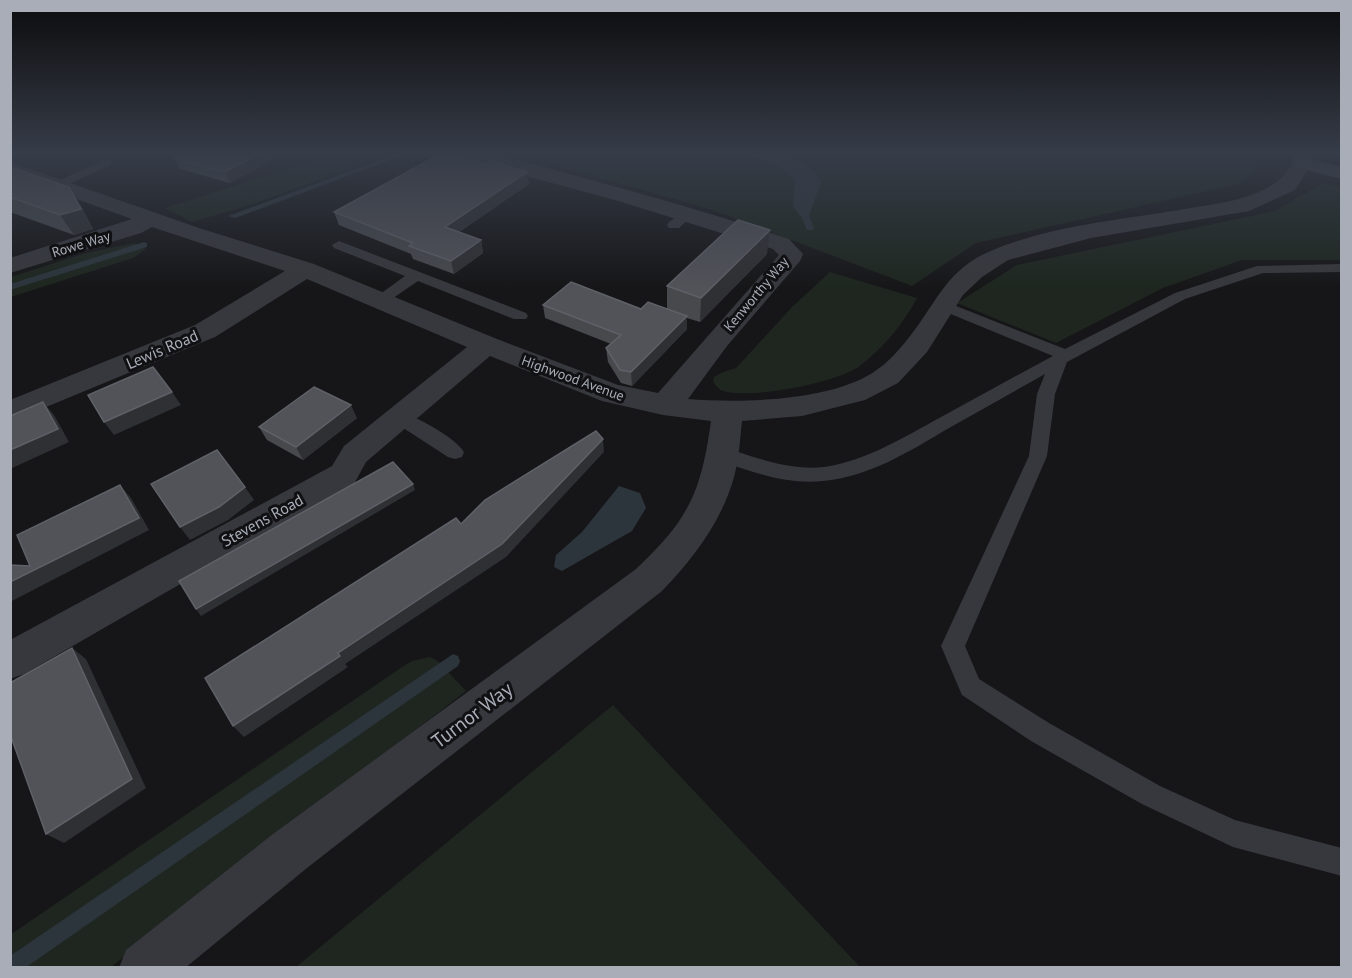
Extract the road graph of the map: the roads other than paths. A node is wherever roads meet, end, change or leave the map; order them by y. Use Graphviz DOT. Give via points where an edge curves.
graph roads {
  1 [pos="91,199"];
  2 [pos="620,199"];
  3 [pos="1259,199"];
  4 [pos="150,218"];
  5 [pos="339,245"];
  6 [pos="10,266"];
  7 [pos="1341,268"];
  8 [pos="305,269"];
  9 [pos="414,276"];
  10 [pos="381,300"];
  11 [pos="941,305"];
  12 [pos="520,316"];
  13 [pos="487,345"];
  14 [pos="1063,356"];
  15 [pos="663,405"];
  16 [pos="10,412"];
  17 [pos="728,412"];
  18 [pos="400,418"];
  19 [pos="455,452"];
  20 [pos="722,454"];
  21 [pos="10,661"];
  22 [pos="1341,862"];
  23 [pos="144,968"];
  1 -- 4 [label="street, Highwood Avenue"];
  2 -- 15 [label="street, Kenworthy Way" via="680,219 781,244 791,254"];
  3 -- 11 [label="street, Highwood Avenue" via="1241,206 1091,231 1000,255 965,278"];
  4 -- 6 [label="street, Rowe Way" via="133,228"];
  4 -- 8 [label="street, Highwood Avenue"];
  5 -- 9 [label="lane"];
  7 -- 14 [label="lane" via="1262,269 1180,296"];
  8 -- 10 [label="street, Highwood Avenue"];
  8 -- 16 [label="street, Lewis Road" via="205,331"];
  9 -- 10 [label="lane"];
  9 -- 12 [label="lane"];
  10 -- 13 [label="street, Highwood Avenue"];
  11 -- 14 [label="lane"];
  11 -- 17 [label="street, Highwood Avenue" via="917,346 877,382 855,393 820,402"];
  13 -- 15 [label="street, Highwood Avenue" via="612,394"];
  13 -- 18 [label="street, Stevens Road"];
  14 -- 20 [label="lane" via="860,466 802,474 765,469"];
  14 -- 22 [label="lane" via="1046,394 1038,456 953,646 970,687 1151,795 1233,832"];
  15 -- 17 [label="street, Highwood Avenue"];
  17 -- 20 [label="street, Turnor Way"];
  18 -- 19 [label="lane"];
  18 -- 21 [label="street, Stevens Road" via="355,454 343,475"];
  20 -- 23 [label="street, Turnor Way" via="716,484 689,538 649,580 290,851"];
}
